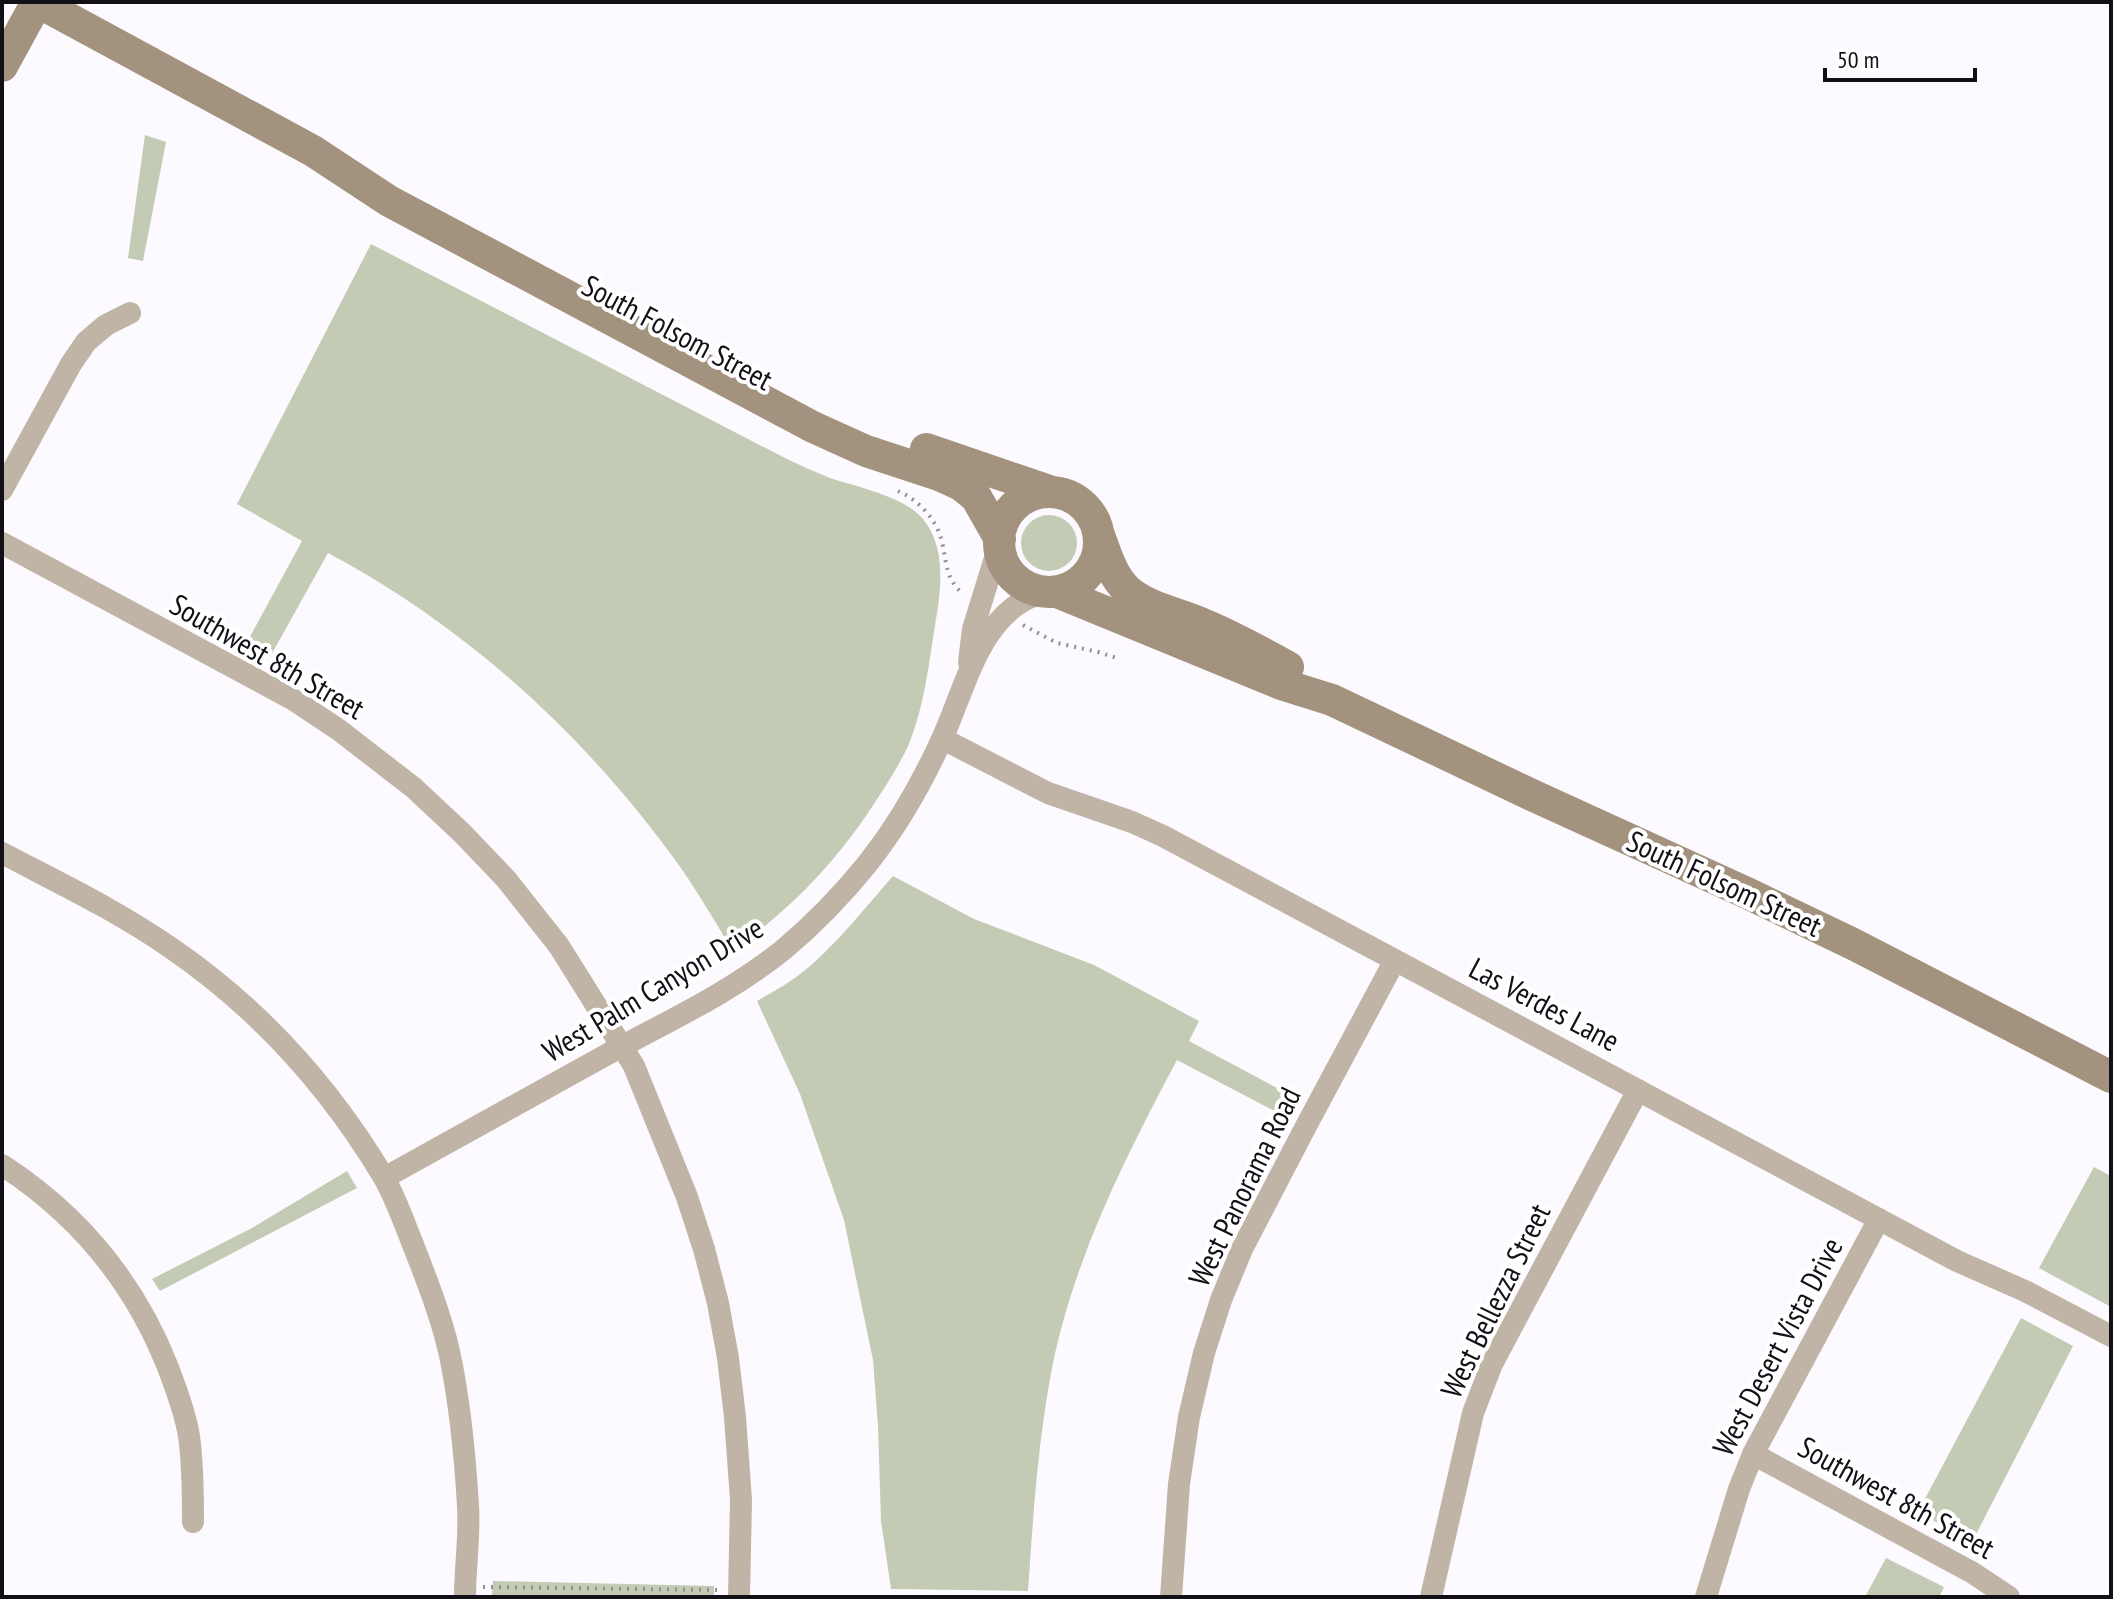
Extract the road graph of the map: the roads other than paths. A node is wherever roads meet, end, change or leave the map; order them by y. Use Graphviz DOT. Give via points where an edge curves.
graph roads {
  1 [pos="37,2"];
  2 [pos="2,66"];
  3 [pos="313,151"];
  4 [pos="130,313"];
  5 [pos="2,490"];
  6 [pos="1052,492"];
  7 [pos="1099,535"];
  8 [pos="999,542"];
  9 [pos="2,543"];
  10 [pos="1051,592"];
  11 [pos="968,671"];
  12 [pos="1332,700"];
  13 [pos="943,739"];
  14 [pos="2,853"];
  15 [pos="1395,960"];
  16 [pos="623,1046"];
  17 [pos="2111,1077"];
  18 [pos="1638,1090"];
  19 [pos="2,1165"];
  20 [pos="384,1178"];
  21 [pos="1879,1219"];
  22 [pos="2111,1336"];
  23 [pos="1753,1454"];
  24 [pos="193,1522"];
  25 [pos="465,1592"];
  26 [pos="739,1594"];
  27 [pos="1171,1597"];
  28 [pos="1431,1597"];
  29 [pos="1706,1597"];
  30 [pos="2009,1597"];
  1 -- 2 [label="street"];
  1 -- 3 [label="street, South Folsom Street"];
  3 -- 6 [label="street, South Folsom Street" via="396,183 840,418"];
  3 -- 8 [label="street, South Folsom Street" via="389,201 813,427 961,485 976,497"];
  4 -- 5 [label="street" via="86,342"];
  6 -- 7 [label="street" via="1084,505"];
  6 -- 8 [label="street" via="1023,500 1011,510"];
  7 -- 10 [label="street" via="1099,551 1084,578"];
  7 -- 12 [label="street, South Folsom Street" via="1115,575 1138,598 1240,640"];
  8 -- 10 [label="street" via="1002,559 1019,582"];
  8 -- 11 [label="street, West Palm Canyon Drive" via="973,629"];
  9 -- 16 [label="street, Southwest 8th Street" via="294,700 414,788 506,879 559,946"];
  10 -- 11 [label="street, West Palm Canyon Drive" via="1031,596 1004,615"];
  10 -- 12 [label="street, South Folsom Street"];
  11 -- 13 [label="street, West Palm Canyon Drive"];
  12 -- 17 [label="street, South Folsom Street" via="1788,913"];
  13 -- 15 [label="street, Las Verdes Lane" via="1048,793 1163,836"];
  13 -- 16 [label="street, West Palm Canyon Drive" via="910,804 868,863 824,911 783,950 725,989"];
  14 -- 20 [label="street" via="136,925 229,992 321,1088"];
  15 -- 18 [label="street, Las Verdes Lane"];
  15 -- 27 [label="street, West Panorama Road" via="1242,1249 1221,1300 1189,1417"];
  16 -- 20 [label="street, West Palm Canyon Drive"];
  16 -- 26 [label="street, Southwest 8th Street" via="687,1197 718,1303 741,1500"];
  18 -- 21 [label="street, Las Verdes Lane"];
  18 -- 28 [label="street, West Bellezza Street" via="1492,1364 1473,1413"];
  19 -- 24 [label="street" via="85,1233 113,1265 148,1321 177,1391 188,1435"];
  20 -- 25 [label="street" via="431,1289 449,1351 469,1510"];
  21 -- 22 [label="street, Las Verdes Lane"];
  21 -- 23 [label="street, West Desert Vista Drive"];
  23 -- 29 [label="street, West Desert Vista Drive"];
  23 -- 30 [label="street, Southwest 8th Street"];
}
